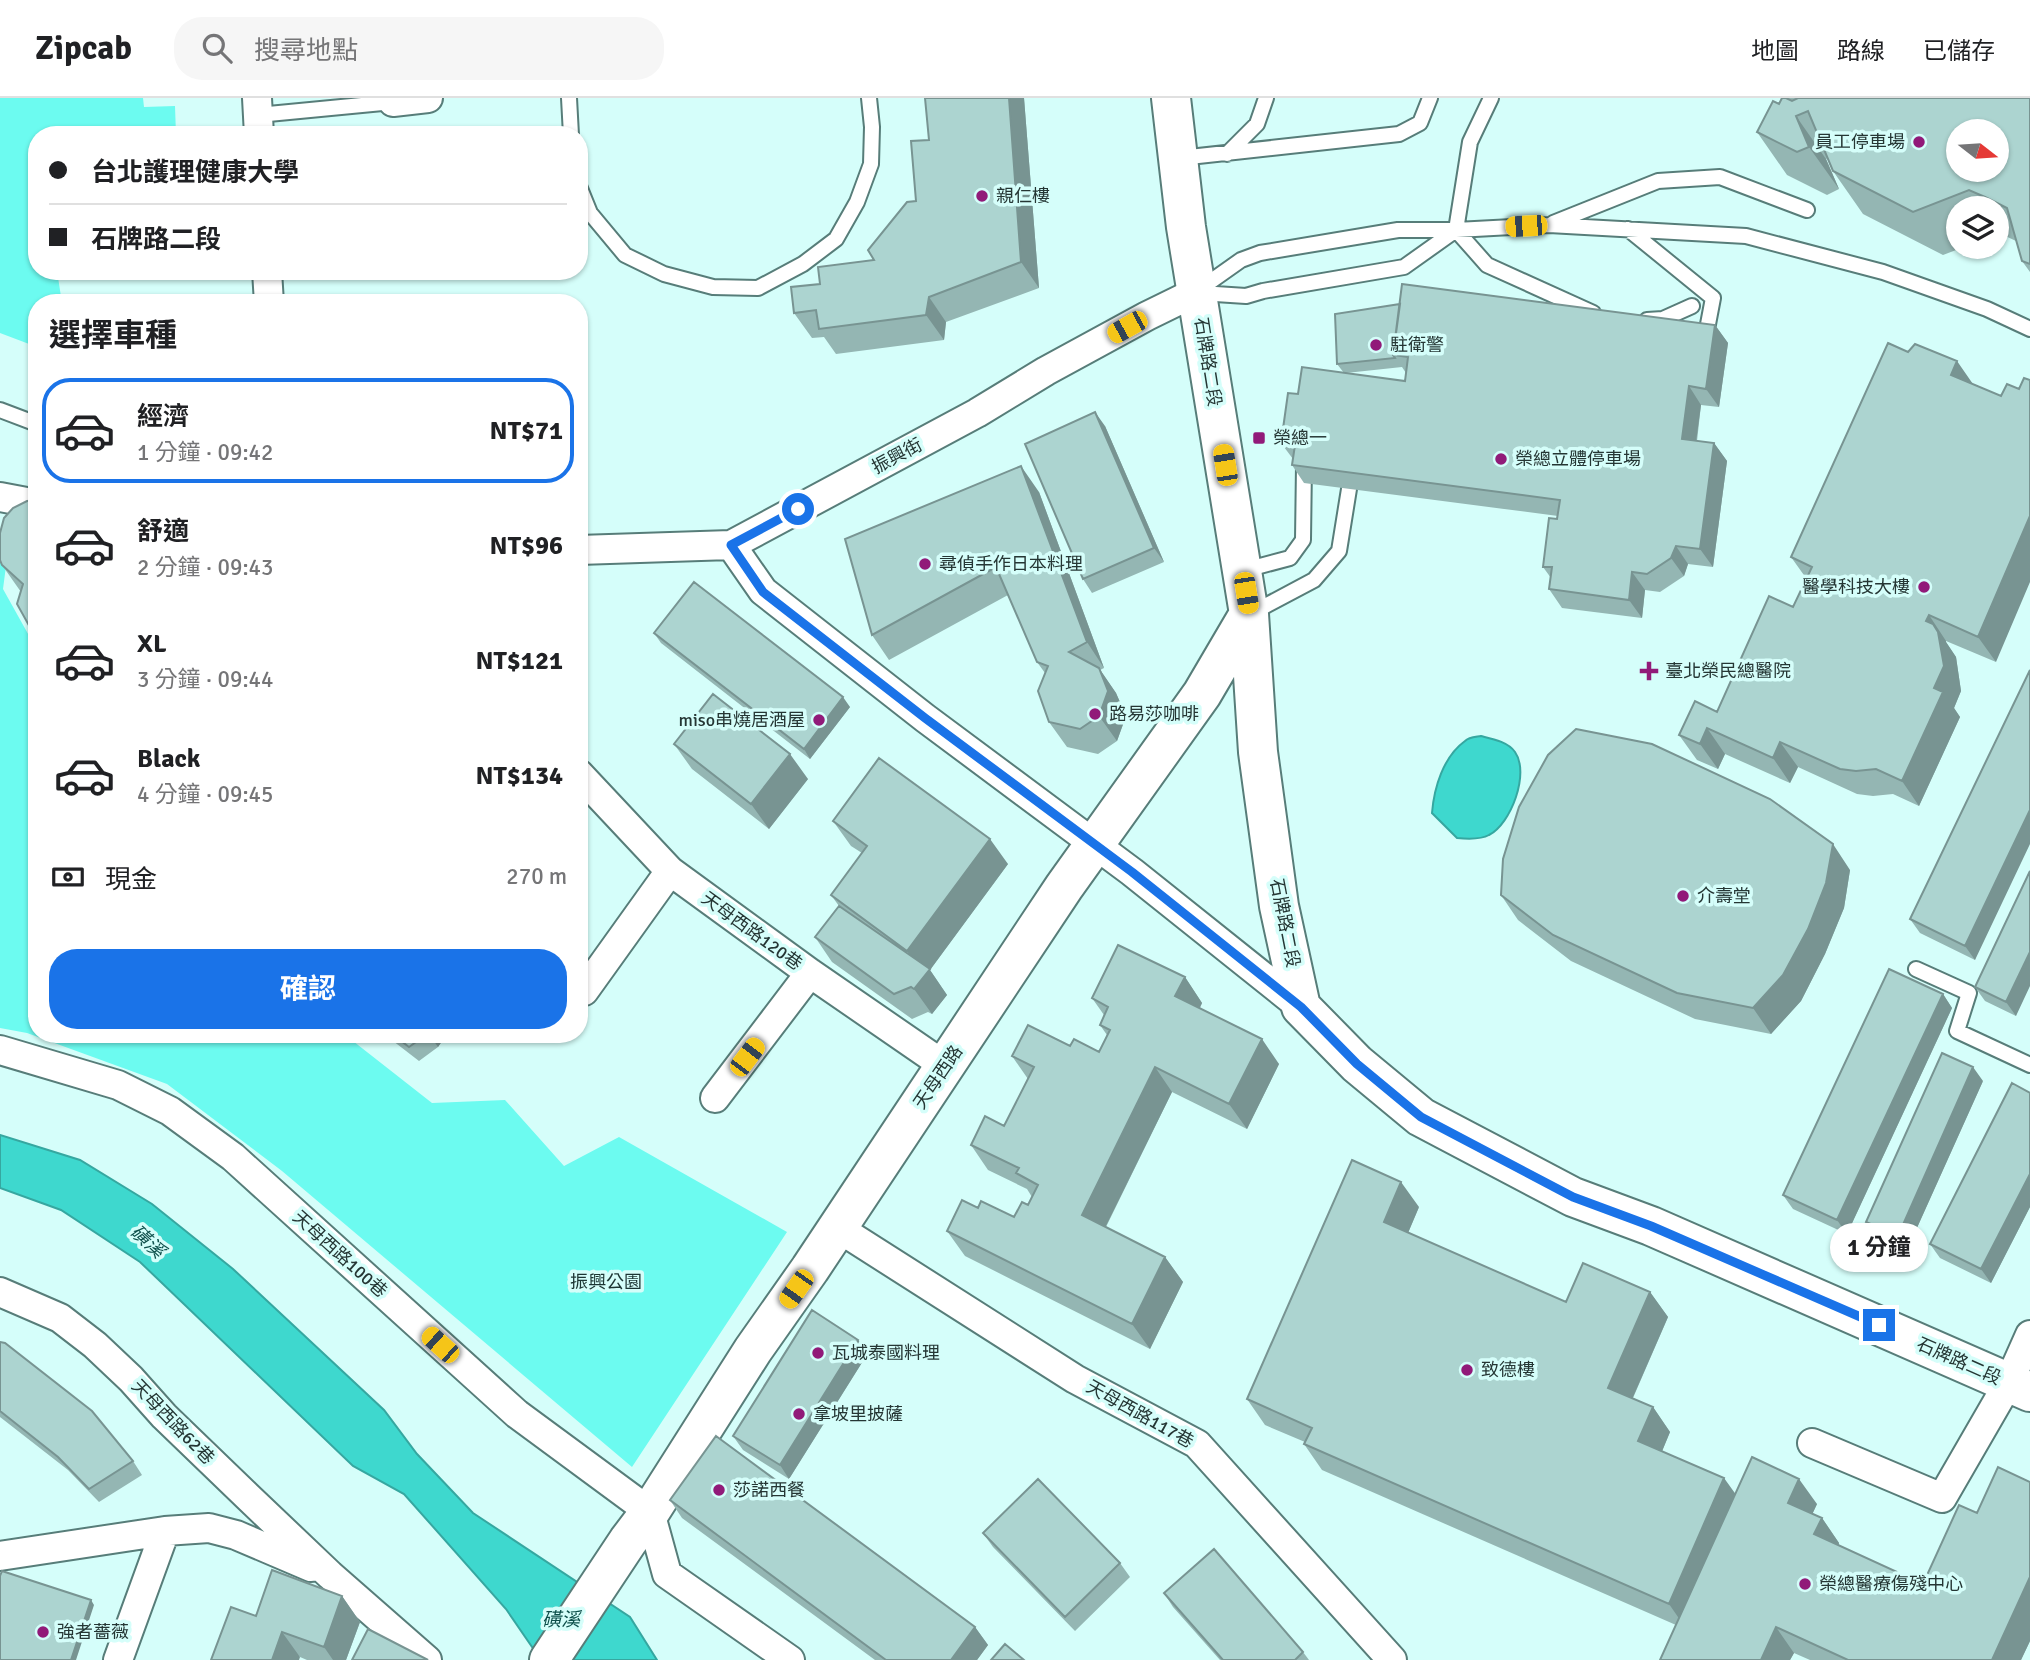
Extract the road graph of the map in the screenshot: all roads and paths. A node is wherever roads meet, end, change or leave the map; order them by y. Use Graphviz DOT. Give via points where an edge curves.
graph roads {
  1 [pos="428,98"];
  2 [pos="569,98"];
  3 [pos="869,98"];
  4 [pos="1171,98"];
  5 [pos="1266,98"];
  6 [pos="1430,98"];
  7 [pos="1491,98"];
  8 [pos="393,100"];
  9 [pos="258,116"];
  10 [pos="571,126"];
  11 [pos="1227,154"];
  12 [pos="1178,158"];
  13 [pos="588,209"];
  14 [pos="1807,210"];
  15 [pos="1549,225"];
  16 [pos="1628,229"];
  17 [pos="1456,230"];
  18 [pos="1196,292"];
  19 [pos="1692,306"];
  20 [pos="1606,318"];
  21 [pos="1629,321"];
  22 [pos="2030,329"];
  23 [pos="1705,341"];
  24 [pos="0,410"];
  25 [pos="28,421"];
  26 [pos="1304,445"];
  27 [pos="1349,489"];
  28 [pos="0,497"];
  29 [pos="28,502"];
  30 [pos="731,545"];
  31 [pos="588,550"];
  32 [pos="1242,571"];
  33 [pos="1249,614"];
  34 [pos="588,784"];
  35 [pos="1096,844"];
  36 [pos="670,871"];
  37 [pos="1916,969"];
  38 [pos="810,973"];
  39 [pos="588,985"];
  40 [pos="1301,1007"];
  41 [pos="0,1050"];
  42 [pos="2030,1065"];
  43 [pos="945,1066"];
  44 [pos="715,1098"];
  45 [pos="838,1228"];
  46 [pos="0,1292"];
  47 [pos="2030,1335"];
  48 [pos="2019,1387"];
  49 [pos="1812,1443"];
  50 [pos="639,1526"];
  51 [pos="165,1531"];
  52 [pos="0,1556"];
  53 [pos="330,1575"];
  54 [pos="118,1660"];
  55 [pos="427,1660"];
  56 [pos="549,1660"];
  57 [pos="790,1660"];
  58 [pos="1392,1660"];
  1 -- 8 [label="street"];
  2 -- 10 [label="lane"];
  3 -- 13 [label="lane" via="871,164 836,239 803,264 758,288 713,287 664,274 625,255"];
  4 -- 12 [label="street, 石牌路二段"];
  5 -- 11 [label="lane" via="1257,124"];
  6 -- 11 [label="lane" via="1420,122 1399,134"];
  7 -- 17 [label="lane" via="1470,142"];
  8 -- 9 [label="lane"];
  11 -- 12 [label="lane"];
  12 -- 18 [label="street, 石牌路二段"];
  14 -- 15 [label="lane" via="1720,177 1658,181"];
  15 -- 16 [label="lane"];
  15 -- 17 [label="lane"];
  16 -- 22 [label="lane" via="1746,236 1883,272"];
  16 -- 23 [label="lane" via="1713,298"];
  17 -- 18 [label="lane" via="1398,230 1260,253 1241,260"];
  17 -- 18 [label="lane" via="1404,267 1246,296"];
  17 -- 20 [label="lane" via="1487,265"];
  18 -- 30 [label="street, 振興街"];
  18 -- 32 [label="street, 石牌路二段"];
  19 -- 21 [label="lane" via="1663,319"];
  24 -- 25 [label="lane"];
  26 -- 32 [label="lane" via="1303,540 1290,558"];
  27 -- 33 [label="lane" via="1339,551 1314,580"];
  28 -- 29 [label="street"];
  30 -- 31 [label="street, 振興街"];
  30 -- 35 [label="street" via="763,592"];
  32 -- 33 [label="street, 石牌路二段"];
  33 -- 35 [label="street, 天母西路" via="1202,694"];
  33 -- 40 [label="street, 石牌路二段" via="1258,752 1279,906"];
  34 -- 36 [label="street, 天母西路120巷"];
  35 -- 40 [label="street"];
  35 -- 43 [label="street, 天母西路"];
  36 -- 38 [label="street, 天母西路120巷"];
  36 -- 39 [label="street"];
  37 -- 42 [label="lane" via="1969,993 1958,1031"];
  38 -- 43 [label="street, 天母西路120巷"];
  38 -- 44 [label="street"];
  40 -- 48 [label="street, 石牌路二段" via="1357,1064 1421,1117 1444,1130 1573,1197 1651,1226"];
  41 -- 50 [label="street, 天母西路100巷" via="118,1084 181,1119 233,1157"];
  43 -- 45 [label="street, 天母西路"];
  45 -- 50 [label="street, 天母西路"];
  45 -- 58 [label="street, 天母西路117巷" via="1075,1379 1197,1444"];
  46 -- 53 [label="street, 天母西路62巷" via="60,1318 96,1345 163,1416"];
  47 -- 48 [label="street"];
  48 -- 49 [label="street" via="1942,1497"];
  50 -- 56 [label="street, 天母西路"];
  50 -- 57 [label="street" via="667,1574"];
  51 -- 52 [label="street, 天母西路62巷"];
  51 -- 53 [label="street, 天母西路62巷" via="209,1528 236,1535"];
  51 -- 54 [label="street"];
  53 -- 55 [label="street, 天母西路62巷"];
}
